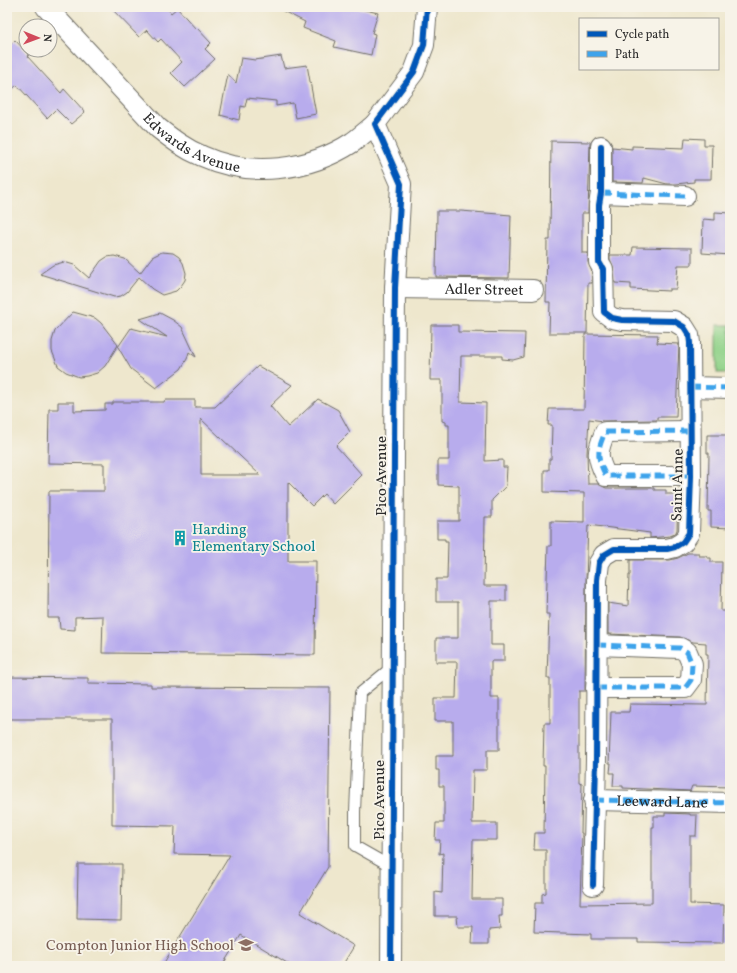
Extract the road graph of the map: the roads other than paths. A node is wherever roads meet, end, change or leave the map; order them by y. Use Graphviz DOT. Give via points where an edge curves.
graph roads {
  1 [pos="46,7"];
  2 [pos="427,7"];
  3 [pos="375,124"];
  4 [pos="602,146"];
  5 [pos="601,193"];
  6 [pos="685,196"];
  7 [pos="395,288"];
  8 [pos="533,290"];
  9 [pos="690,387"];
  10 [pos="730,388"];
  11 [pos="690,431"];
  12 [pos="691,476"];
  13 [pos="596,645"];
  14 [pos="393,666"];
  15 [pos="596,688"];
  16 [pos="594,800"];
  17 [pos="730,803"];
  18 [pos="392,867"];
  19 [pos="593,885"];
  20 [pos="391,966"];
  1 -- 3 [label="street, Edwards Avenue" via="158,128 178,144 202,156 228,165 255,169 282,168 309,163 332,154"];
  2 -- 3 [label="street" via="424,45 414,72"];
  3 -- 7 [label="street, Pico Avenue" via="401,184"];
  4 -- 5 [label="street"];
  5 -- 6 [label="street"];
  5 -- 9 [label="street, Saint Anne" via="599,262 603,269 604,312 612,318 622,320 674,321 684,327 690,343"];
  7 -- 8 [label="street, Adler Street"];
  7 -- 14 [label="street, Pico Avenue"];
  9 -- 10 [label="street"];
  9 -- 11 [label="street, Saint Anne"];
  11 -- 12 [label="street, Saint Anne"];
  11 -- 12 [label="street" via="605,432 598,448 599,462 606,476"];
  12 -- 13 [label="street, Saint Anne" via="688,533 683,542 675,548 667,549 614,549 604,555 599,563"];
  13 -- 15 [label="street, Saint Anne"];
  13 -- 15 [label="street" via="680,648 687,652 692,664 691,680 685,688"];
  14 -- 18 [label="street, Pico Avenue"];
  14 -- 18 [label="lane" via="360,693 355,812 355,846"];
  15 -- 16 [label="street, Saint Anne"];
  16 -- 17 [label="street, Leeward Lane"];
  16 -- 19 [label="street, Saint Anne"];
  18 -- 20 [label="street, Pico Avenue"];
}
